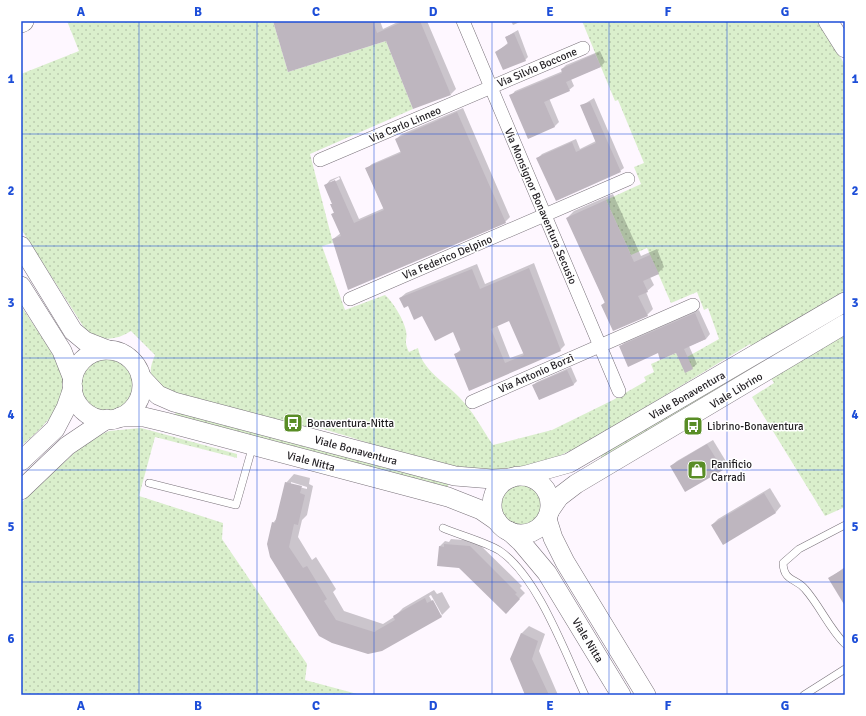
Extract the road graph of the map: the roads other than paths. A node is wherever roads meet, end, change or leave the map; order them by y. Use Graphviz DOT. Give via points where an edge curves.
graph roads {
  1 [pos="463,21"];
  2 [pos="828,21"];
  3 [pos="838,21"];
  4 [pos="845,38"];
  5 [pos="583,48"];
  6 [pos="845,48"];
  7 [pos="491,87"];
  8 [pos="320,160"];
  9 [pos="628,179"];
  10 [pos="545,216"];
  11 [pos="21,246"];
  12 [pos="21,286"];
  13 [pos="350,299"];
  14 [pos="845,302"];
  15 [pos="693,305"];
  16 [pos="845,324"];
  17 [pos="600,345"];
  18 [pos="108,350"];
  19 [pos="141,377"];
  20 [pos="73,384"];
  21 [pos="619,391"];
  22 [pos="472,402"];
  23 [pos="113,418"];
  24 [pos="253,445"];
  25 [pos="21,461"];
  26 [pos="517,477"];
  27 [pos="149,483"];
  28 [pos="21,490"];
  29 [pos="548,515"];
  30 [pos="845,525"];
  31 [pos="503,526"];
  32 [pos="443,528"];
  33 [pos="845,644"];
  34 [pos="845,668"];
  35 [pos="585,695"];
  36 [pos="621,695"];
  37 [pos="646,695"];
  38 [pos="804,695"];
  1 -- 7 [label="street, Via Monsignor Bonaventura Secusio"];
  2 -- 6 [label="main road"];
  3 -- 4 [label="main road"];
  5 -- 7 [label="street, Via Silvio Boccone"];
  7 -- 8 [label="street, Via Carlo Linneo"];
  7 -- 10 [label="street, Via Monsignor Bonaventura Secusio"];
  9 -- 10 [label="street, Via Federico Delpino"];
  10 -- 13 [label="street, Via Federico Delpino"];
  10 -- 17 [label="street, Via Monsignor Bonaventura Secusio"];
  11 -- 18 [label="main road" via="74,331 85,341"];
  12 -- 20 [label="main road" via="62,351"];
  14 -- 26 [label="main road, Viale Bonaventura" via="568,463"];
  15 -- 17 [label="street, Via Antonio Borzì"];
  16 -- 29 [label="main road, Viale Librino" via="576,484 559,497"];
  17 -- 21 [label="street, Via Monsignor Bonaventura Secusio"];
  17 -- 22 [label="street, Via Antonio Borzì"];
  18 -- 19 [label="main road" via="117,351 129,358 136,364"];
  18 -- 20 [label="main road" via="94,352 87,357 78,366"];
  19 -- 23 [label="main road" via="142,390 137,403 128,413"];
  19 -- 26 [label="main road, Viale Bonaventura" via="158,395 174,402 455,476 492,479"];
  20 -- 23 [label="main road" via="77,401 85,412 98,418"];
  20 -- 25 [label="main road" via="55,429"];
  23 -- 24 [label="main road, Viale Nitta" via="144,417"];
  23 -- 28 [label="main road" via="67,446"];
  24 -- 27 [label="lane" via="236,505"];
  24 -- 31 [label="main road, Viale Nitta" via="448,497 481,510"];
  26 -- 29 [label="main road" via="534,479 543,486 550,499"];
  26 -- 31 [label="main road" via="502,484 493,496 493,511"];
  29 -- 31 [label="main road" via="542,525 530,533 519,534"];
  29 -- 37 [label="main road" via="553,538 565,562"];
  30 -- 33 [label="lane" via="799,549 783,562 783,570 788,578 804,588 837,637"];
  31 -- 36 [label="main road, Viale Nitta" via="521,542 547,573"];
  32 -- 35 [label="lane" via="499,551 516,566 548,613"];
  34 -- 38 [label="lane"];
}
